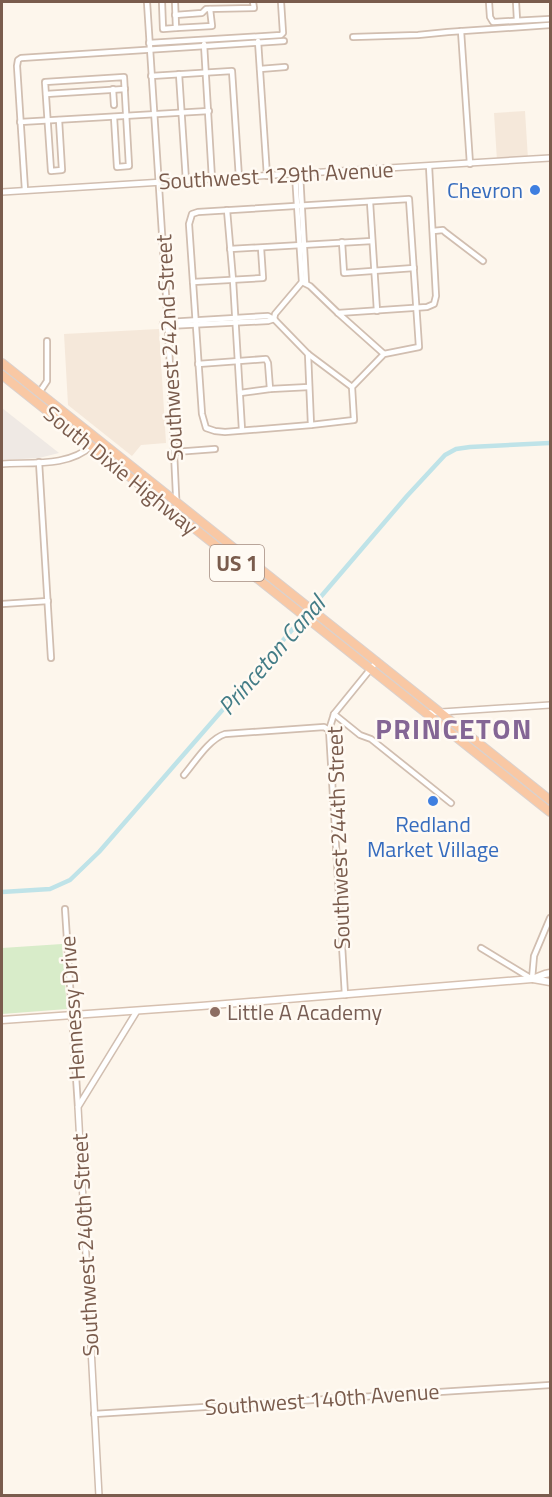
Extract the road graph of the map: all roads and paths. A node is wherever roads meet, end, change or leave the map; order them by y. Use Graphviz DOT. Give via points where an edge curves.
graph roads {
  1 [pos="147,2"];
  2 [pos="162,2"];
  3 [pos="175,2"];
  4 [pos="253,2"];
  5 [pos="282,2"];
  6 [pos="489,2"];
  7 [pos="516,2"];
  8 [pos="210,9"];
  9 [pos="175,15"];
  10 [pos="550,18"];
  11 [pos="517,20"];
  12 [pos="550,25"];
  13 [pos="176,28"];
  14 [pos="461,31"];
  15 [pos="258,36"];
  16 [pos="353,37"];
  17 [pos="284,41"];
  18 [pos="150,43"];
  19 [pos="204,43"];
  20 [pos="258,43"];
  21 [pos="150,50"];
  22 [pos="285,68"];
  23 [pos="260,69"];
  24 [pos="206,72"];
  25 [pos="179,74"];
  26 [pos="151,76"];
  27 [pos="113,89"];
  28 [pos="125,89"];
  29 [pos="46,94"];
  30 [pos="114,105"];
  31 [pos="209,111"];
  32 [pos="182,113"];
  33 [pos="154,115"];
  34 [pos="126,116"];
  35 [pos="114,117"];
  36 [pos="59,120"];
  37 [pos="48,121"];
  38 [pos="20,123"];
  39 [pos="550,158"];
  40 [pos="470,164"];
  41 [pos="429,166"];
  42 [pos="297,174"];
  43 [pos="267,176"];
  44 [pos="239,178"];
  45 [pos="212,179"];
  46 [pos="186,181"];
  47 [pos="159,182"];
  48 [pos="25,190"];
  49 [pos="2,192"];
  50 [pos="370,202"];
  51 [pos="299,206"];
  52 [pos="227,210"];
  53 [pos="432,231"];
  54 [pos="372,241"];
  55 [pos="342,242"];
  56 [pos="302,245"];
  57 [pos="261,248"];
  58 [pos="230,249"];
  59 [pos="483,261"];
  60 [pos="414,268"];
  61 [pos="374,271"];
  62 [pos="233,280"];
  63 [pos="193,282"];
  64 [pos="304,283"];
  65 [pos="416,308"];
  66 [pos="377,311"];
  67 [pos="338,313"];
  68 [pos="274,319"];
  69 [pos="235,320"];
  70 [pos="196,322"];
  71 [pos="168,324"];
  72 [pos="46,341"];
  73 [pos="308,354"];
  74 [pos="384,354"];
  75 [pos="238,361"];
  76 [pos="2,363"];
  77 [pos="198,364"];
  78 [pos="2,375"];
  79 [pos="309,387"];
  80 [pos="352,387"];
  81 [pos="270,389"];
  82 [pos="39,393"];
  83 [pos="240,393"];
  84 [pos="311,425"];
  85 [pos="242,430"];
  86 [pos="91,446"];
  87 [pos="215,449"];
  88 [pos="175,452"];
  89 [pos="39,462"];
  90 [pos="2,464"];
  91 [pos="143,475"];
  92 [pos="177,502"];
  93 [pos="177,515"];
  94 [pos="202,535"];
  95 [pos="265,573"];
  96 [pos="48,601"];
  97 [pos="2,604"];
  98 [pos="51,658"];
  99 [pos="377,661"];
  100 [pos="371,669"];
  101 [pos="550,705"];
  102 [pos="441,712"];
  103 [pos="426,713"];
  104 [pos="334,714"];
  105 [pos="329,730"];
  106 [pos="184,775"];
  107 [pos="550,800"];
  108 [pos="451,803"];
  109 [pos="550,812"];
  110 [pos="65,909"];
  111 [pos="550,918"];
  112 [pos="481,948"];
  113 [pos="550,973"];
  114 [pos="532,979"];
  115 [pos="550,982"];
  116 [pos="345,995"];
  117 [pos="137,1011"];
  118 [pos="72,1015"];
  119 [pos="2,1020"];
  120 [pos="78,1107"];
  121 [pos="550,1385"];
  122 [pos="94,1414"];
  123 [pos="99,1496"];
  1 -- 18 [label="street, Southwest 242nd Street"];
  2 -- 13 [label="street" via="164,29"];
  3 -- 9 [label="street"];
  4 -- 8 [label="street" via="254,8"];
  5 -- 15 [label="street" via="283,33"];
  6 -- 11 [label="street" via="491,20"];
  7 -- 11 [label="street"];
  8 -- 9 [label="street"];
  8 -- 13 [label="street" via="212,26"];
  9 -- 13 [label="street"];
  10 -- 11 [label="street"];
  12 -- 14 [label="street"];
  14 -- 16 [label="street"];
  14 -- 40 [label="street"];
  15 -- 19 [label="street"];
  15 -- 20 [label="street"];
  17 -- 20 [label="street"];
  18 -- 19 [label="street"];
  18 -- 21 [label="street, Southwest 242nd Street"];
  19 -- 20 [label="street"];
  19 -- 21 [label="street"];
  19 -- 24 [label="street"];
  20 -- 23 [label="street"];
  21 -- 26 [label="street, Southwest 242nd Street"];
  21 -- 38 [label="street" via="21,58 17,62"];
  22 -- 23 [label="street"];
  23 -- 43 [label="street"];
  24 -- 25 [label="street"];
  24 -- 31 [label="street"];
  24 -- 44 [label="street" via="232,71"];
  25 -- 26 [label="street"];
  25 -- 32 [label="street"];
  26 -- 33 [label="street, Southwest 242nd Street"];
  27 -- 28 [label="street"];
  27 -- 29 [label="street"];
  27 -- 30 [label="street"];
  28 -- 29 [label="street" via="124,77 45,82"];
  28 -- 34 [label="street"];
  29 -- 37 [label="street"];
  31 -- 32 [label="street"];
  31 -- 45 [label="street"];
  32 -- 33 [label="street"];
  32 -- 46 [label="street"];
  33 -- 34 [label="street"];
  33 -- 47 [label="street, Southwest 242nd Street"];
  34 -- 35 [label="street"];
  34 -- 35 [label="street" via="129,166 117,167"];
  35 -- 36 [label="street"];
  36 -- 37 [label="street"];
  36 -- 37 [label="street" via="62,170 51,171"];
  37 -- 38 [label="street"];
  38 -- 48 [label="street"];
  39 -- 40 [label="street, Southwest 129th Avenue"];
  40 -- 41 [label="street, Southwest 129th Avenue"];
  41 -- 42 [label="street, Southwest 129th Avenue"];
  41 -- 53 [label="street"];
  42 -- 43 [label="street, Southwest 129th Avenue"];
  42 -- 51 [label="street"];
  43 -- 44 [label="street, Southwest 129th Avenue"];
  44 -- 45 [label="street, Southwest 129th Avenue"];
  45 -- 46 [label="street, Southwest 129th Avenue"];
  46 -- 47 [label="street, Southwest 129th Avenue"];
  47 -- 48 [label="street, Southwest 129th Avenue"];
  47 -- 71 [label="street, Southwest 242nd Street"];
  48 -- 49 [label="street, Southwest 129th Avenue"];
  50 -- 51 [label="street"];
  50 -- 54 [label="street"];
  50 -- 60 [label="street" via="409,199"];
  51 -- 52 [label="street"];
  51 -- 56 [label="street"];
  52 -- 58 [label="street"];
  52 -- 63 [label="street" via="191,216"];
  53 -- 59 [label="street" via="443,230"];
  53 -- 65 [label="street" via="436,296 430,307"];
  54 -- 55 [label="street"];
  54 -- 61 [label="street"];
  55 -- 56 [label="street"];
  55 -- 61 [label="street" via="344,273"];
  56 -- 57 [label="street"];
  56 -- 64 [label="street"];
  57 -- 58 [label="street"];
  57 -- 62 [label="street" via="263,278"];
  58 -- 62 [label="street"];
  60 -- 61 [label="street"];
  60 -- 65 [label="street"];
  61 -- 66 [label="street"];
  62 -- 63 [label="street"];
  62 -- 69 [label="street"];
  63 -- 70 [label="street"];
  64 -- 67 [label="street"];
  64 -- 68 [label="street"];
  65 -- 66 [label="street"];
  65 -- 74 [label="street" via="419,347"];
  66 -- 67 [label="street"];
  67 -- 74 [label="street"];
  68 -- 69 [label="street"];
  68 -- 73 [label="street"];
  69 -- 70 [label="street"];
  69 -- 75 [label="street"];
  70 -- 71 [label="street"];
  70 -- 77 [label="street"];
  71 -- 88 [label="street, Southwest 242nd Street"];
  72 -- 82 [label="street" via="47,381"];
  73 -- 79 [label="street"];
  73 -- 80 [label="street"];
  74 -- 80 [label="street"];
  75 -- 77 [label="street"];
  75 -- 81 [label="street" via="267,360"];
  75 -- 83 [label="street"];
  76 -- 82 [label="highway, South Dixie Highway / US 1"];
  77 -- 85 [label="street" via="206,428 220,432"];
  78 -- 86 [label="highway, South Dixie Highway / US 1"];
  79 -- 81 [label="street"];
  79 -- 84 [label="street"];
  80 -- 84 [label="street" via="354,420"];
  81 -- 83 [label="street"];
  82 -- 86 [label="highway" via="85,435"];
  82 -- 91 [label="highway, South Dixie Highway / US 1"];
  83 -- 85 [label="street"];
  84 -- 85 [label="street"];
  86 -- 89 [label="street" via="68,459"];
  86 -- 91 [label="highway" via="102,448"];
  86 -- 93 [label="highway, South Dixie Highway / US 1"];
  87 -- 88 [label="street"];
  88 -- 92 [label="street, Southwest 242nd Street"];
  89 -- 90 [label="street"];
  89 -- 96 [label="street"];
  91 -- 92 [label="highway, South Dixie Highway / US 1"];
  92 -- 93 [label="street, Southwest 242nd Street"];
  92 -- 95 [label="highway, South Dixie Highway / US 1"];
  93 -- 94 [label="highway, South Dixie Highway / US 1"];
  94 -- 95 [label="highway" via="218,541 256,572"];
  94 -- 100 [label="highway, South Dixie Highway / US 1"];
  95 -- 99 [label="highway, South Dixie Highway / US 1"];
  96 -- 97 [label="street"];
  96 -- 98 [label="street"];
  99 -- 100 [label="street, Southwest 244th Street"];
  99 -- 102 [label="highway, South Dixie Highway / US 1"];
  100 -- 103 [label="highway, South Dixie Highway / US 1"];
  100 -- 104 [label="street, Southwest 244th Street"];
  101 -- 102 [label="street"];
  102 -- 103 [label="street"];
  102 -- 107 [label="highway, South Dixie Highway / US 1"];
  103 -- 109 [label="highway, South Dixie Highway / US 1"];
  104 -- 105 [label="street, Southwest 244th Street"];
  104 -- 108 [label="street"];
  105 -- 106 [label="street" via="225,734 212,742"];
  105 -- 116 [label="street, Southwest 244th Street"];
  110 -- 118 [label="street, Hennessy Drive"];
  111 -- 114 [label="street" via="534,956"];
  112 -- 114 [label="street"];
  113 -- 114 [label="main road"];
  114 -- 115 [label="main road"];
  114 -- 116 [label="main road"];
  116 -- 117 [label="main road"];
  117 -- 118 [label="main road"];
  117 -- 120 [label="street, Southwest 240th Street"];
  118 -- 119 [label="main road"];
  118 -- 120 [label="street, Hennessy Drive"];
  120 -- 122 [label="street, Southwest 240th Street"];
  121 -- 122 [label="street, Southwest 140th Avenue"];
  122 -- 123 [label="street, Southwest 240th Street"];
}
